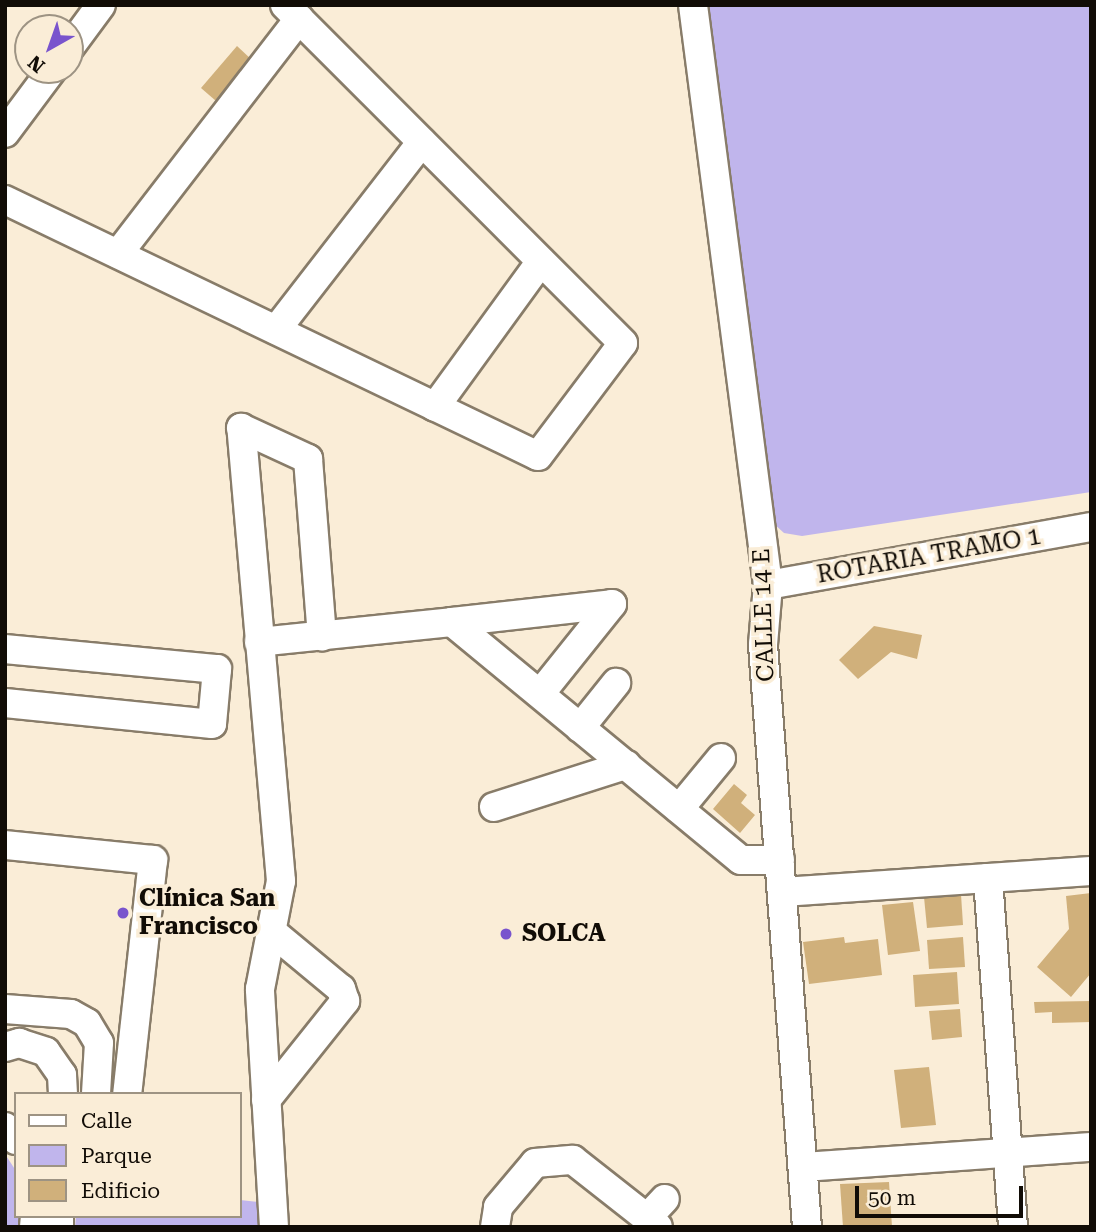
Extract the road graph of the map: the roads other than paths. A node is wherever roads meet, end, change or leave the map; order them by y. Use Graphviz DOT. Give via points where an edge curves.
graph roads {
  1 [pos="101,5"];
  2 [pos="693,5"];
  3 [pos="292,12"];
  4 [pos="84,28"];
  5 [pos="42,84"];
  6 [pos="5,133"];
  7 [pos="422,142"];
  8 [pos="5,200"];
  9 [pos="118,254"];
  10 [pos="541,261"];
  11 [pos="276,330"];
  12 [pos="435,407"];
  13 [pos="1091,527"];
  14 [pos="768,586"];
  15 [pos="452,622"];
  16 [pos="322,636"];
  17 [pos="259,642"];
  18 [pos="5,649"];
  19 [pos="616,683"];
  20 [pos="540,694"];
  21 [pos="5,703"];
  22 [pos="580,727"];
  23 [pos="721,758"];
  24 [pos="626,765"];
  25 [pos="494,807"];
  26 [pos="679,809"];
  27 [pos="5,845"];
  28 [pos="780,860"];
  29 [pos="1091,871"];
  30 [pos="988,878"];
  31 [pos="782,892"];
  32 [pos="271,930"];
  33 [pos="5,1009"];
  34 [pos="5,1047"];
  35 [pos="63,1092"];
  36 [pos="96,1092"];
  37 [pos="127,1092"];
  38 [pos="267,1100"];
  39 [pos="1091,1147"];
  40 [pos="1007,1152"];
  41 [pos="803,1167"];
  42 [pos="657,1215"];
  43 [pos="274,1227"];
  44 [pos="495,1227"];
  45 [pos="807,1227"];
  46 [pos="1013,1227"];
  1 -- 4 [label="street"];
  2 -- 14 [label="street, CALLE 14 E"];
  3 -- 7 [label="street"];
  3 -- 9 [label="street"];
  5 -- 6 [label="street"];
  7 -- 10 [label="street"];
  7 -- 11 [label="street"];
  8 -- 9 [label="street"];
  9 -- 11 [label="street"];
  10 -- 12 [label="street"];
  10 -- 12 [label="street" via="624,343 538,456"];
  11 -- 12 [label="street"];
  13 -- 14 [label="street, ROTARIA TRAMO 1"];
  14 -- 28 [label="street, CALLE 14 E" via="763,645"];
  15 -- 16 [label="street"];
  15 -- 20 [label="street"];
  15 -- 20 [label="street" via="612,604"];
  16 -- 17 [label="street"];
  16 -- 17 [label="street" via="308,459 241,428"];
  17 -- 32 [label="street" via="281,881"];
  18 -- 21 [label="street" via="217,669 212,724"];
  19 -- 22 [label="street"];
  20 -- 22 [label="street"];
  22 -- 24 [label="street"];
  23 -- 26 [label="street"];
  24 -- 25 [label="street"];
  24 -- 26 [label="street"];
  26 -- 28 [label="street" via="741,860"];
  27 -- 37 [label="street" via="153,860"];
  28 -- 31 [label="street, CALLE 14 E"];
  29 -- 30 [label="street"];
  30 -- 31 [label="street"];
  30 -- 40 [label="street"];
  31 -- 41 [label="street, CALLE 14 E"];
  32 -- 38 [label="street" via="260,989"];
  32 -- 38 [label="street" via="341,989 345,1001"];
  33 -- 36 [label="street" via="71,1014 87,1023 99,1043"];
  34 -- 35 [label="street" via="19,1043 46,1052 62,1075"];
  38 -- 43 [label="street"];
  39 -- 40 [label="street"];
  40 -- 41 [label="street"];
  40 -- 46 [label="street"];
  41 -- 45 [label="street, CALLE 14 E"];
  42 -- 44 [label="street" via="573,1160 535,1163 498,1208"];
}
